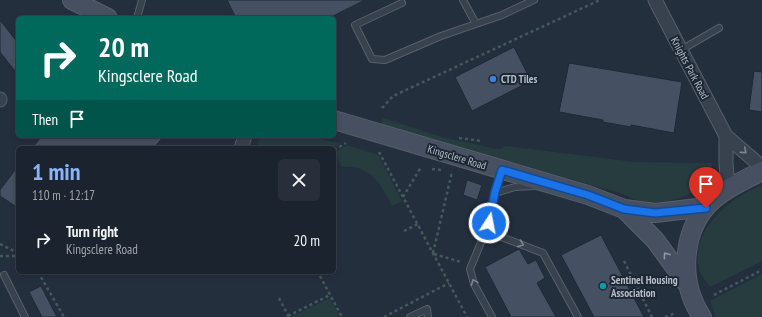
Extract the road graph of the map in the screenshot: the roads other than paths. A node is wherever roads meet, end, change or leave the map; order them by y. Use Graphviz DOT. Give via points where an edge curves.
graph roads {
  1 [pos="72,0"];
  2 [pos="142,0"];
  3 [pos="463,0"];
  4 [pos="534,0"];
  5 [pos="655,0"];
  6 [pos="402,2"];
  7 [pos="104,16"];
  8 [pos="138,16"];
  9 [pos="476,24"];
  10 [pos="719,28"];
  11 [pos="681,50"];
  12 [pos="336,121"];
  13 [pos="726,136"];
  14 [pos="762,167"];
  15 [pos="502,170"];
  16 [pos="762,170"];
  17 [pos="553,185"];
  18 [pos="728,189"];
  19 [pos="495,192"];
  20 [pos="706,208"];
  21 [pos="624,209"];
  22 [pos="489,223"];
  23 [pos="4,275"];
  24 [pos="689,287"];
  25 [pos="25,317"];
  26 [pos="410,317"];
  27 [pos="428,317"];
  28 [pos="492,317"];
  29 [pos="578,317"];
  30 [pos="702,317"];
  1 -- 7 [label="street"];
  2 -- 8 [label="lane"];
  3 -- 9 [label="lane"];
  4 -- 9 [label="lane"];
  5 -- 11 [label="street, Knights Park Road"];
  6 -- 9 [label="lane" via="355,25 372,59 386,60"];
  10 -- 11 [label="lane"];
  11 -- 13 [label="street, Knights Park Road"];
  12 -- 15 [label="street, Kingsclere Road"];
  13 -- 14 [label="street, Knights Park Road, one-way"];
  13 -- 18 [label="street, Knights Park Road"];
  15 -- 17 [label="street, Kingsclere Road"];
  15 -- 19 [label="lane"];
  16 -- 18 [label="street"];
  17 -- 19 [label="lane" via="515,187"];
  17 -- 21 [label="street, Kingsclere Road"];
  18 -- 20 [label="street"];
  19 -- 22 [label="lane"];
  20 -- 21 [label="street, Kingsclere Road" via="655,213"];
  20 -- 24 [label="street" via="690,233 686,270"];
  24 -- 21 [label="street, Kingsclere Road, one-way" via="656,240"];
  28 -- 22 [label="lane, one-way" via="474,284 470,269"];
  22 -- 29 [label="lane, one-way" via="499,236 543,253"];
  23 -- 25 [label="lane"];
  24 -- 30 [label="street"];
  26 -- 27 [label="lane" via="427,309"];
}
